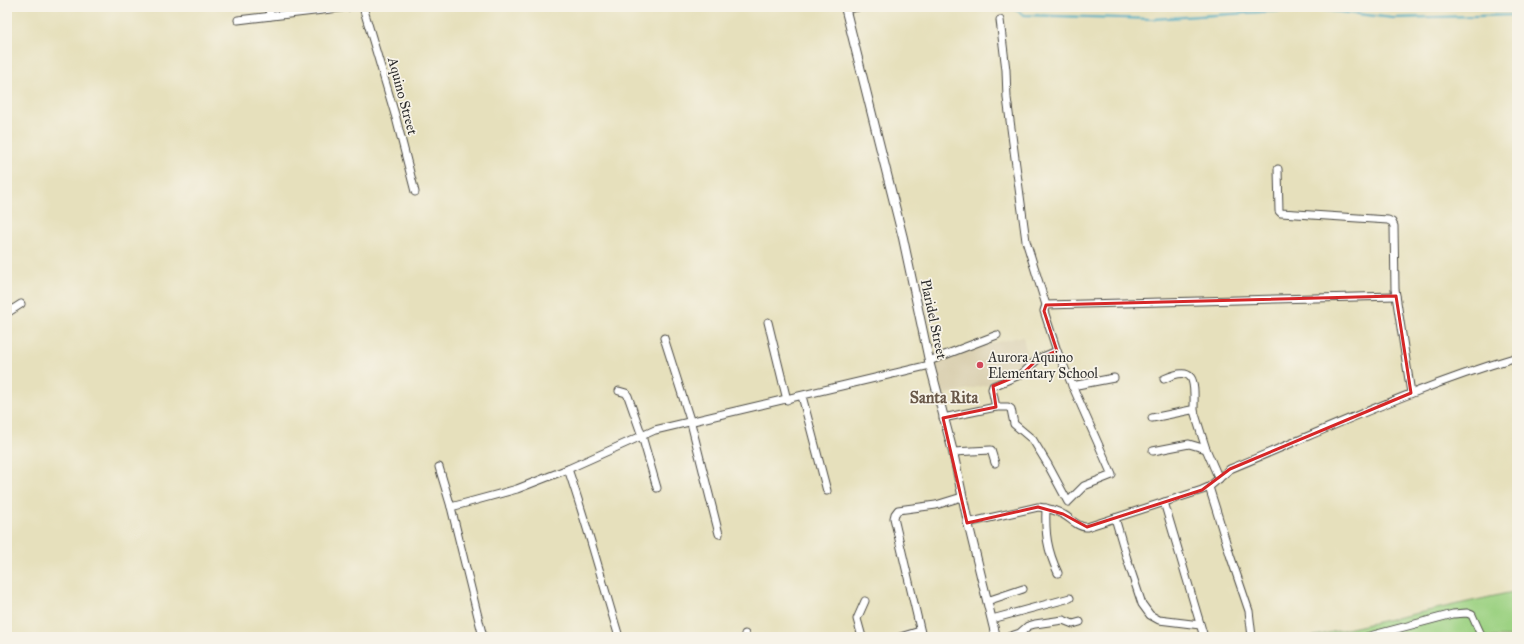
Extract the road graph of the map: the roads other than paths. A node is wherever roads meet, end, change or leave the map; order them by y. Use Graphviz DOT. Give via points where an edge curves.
graph roads {
  1 [pos="269,7"];
  2 [pos="348,7"];
  3 [pos="363,7"];
  4 [pos="858,7"];
  5 [pos="846,8"];
  6 [pos="270,16"];
  7 [pos="238,20"];
  8 [pos="1000,20"];
  9 [pos="1278,169"];
  10 [pos="415,192"];
  11 [pos="1396,296"];
  12 [pos="21,304"];
  13 [pos="1046,305"];
  14 [pos="7,313"];
  15 [pos="768,322"];
  16 [pos="997,335"];
  17 [pos="664,338"];
  18 [pos="1057,352"];
  19 [pos="1517,358"];
  20 [pos="929,361"];
  21 [pos="1114,378"];
  22 [pos="1164,379"];
  23 [pos="1072,386"];
  24 [pos="619,391"];
  25 [pos="1411,393"];
  26 [pos="802,396"];
  27 [pos="787,400"];
  28 [pos="996,407"];
  29 [pos="1194,411"];
  30 [pos="943,418"];
  31 [pos="1152,418"];
  32 [pos="691,422"];
  33 [pos="642,436"];
  34 [pos="1206,449"];
  35 [pos="1153,451"];
  36 [pos="953,452"];
  37 [pos="995,463"];
  38 [pos="439,467"];
  39 [pos="568,469"];
  40 [pos="1219,479"];
  41 [pos="1208,487"];
  42 [pos="657,488"];
  43 [pos="826,490"];
  44 [pos="962,497"];
  45 [pos="1068,502"];
  46 [pos="1164,502"];
  47 [pos="451,507"];
  48 [pos="1046,508"];
  49 [pos="1063,514"];
  50 [pos="1115,518"];
  51 [pos="968,523"];
  52 [pos="718,534"];
  53 [pos="1058,573"];
  54 [pos="1023,589"];
  55 [pos="1070,598"];
  56 [pos="865,601"];
  57 [pos="987,601"];
  58 [pos="992,619"];
  59 [pos="1080,622"];
  60 [pos="1200,625"];
  61 [pos="921,634"];
  62 [pos="482,637"];
  63 [pos="619,637"];
  64 [pos="862,637"];
  65 [pos="900,637"];
  66 [pos="996,637"];
  67 [pos="1008,637"];
  68 [pos="1204,637"];
  69 [pos="1252,637"];
  70 [pos="1366,637"];
  71 [pos="1482,637"];
  1 -- 6 [label="street"];
  2 -- 6 [label="street"];
  3 -- 10 [label="street, Aquino Street"];
  4 -- 5 [label="street"];
  5 -- 20 [label="street, Plaridel Street" via="903,238"];
  6 -- 7 [label="street"];
  8 -- 13 [label="street" via="1007,98 1026,241"];
  9 -- 11 [label="street" via="1281,214 1392,222"];
  11 -- 13 [label="street"];
  11 -- 25 [label="street"];
  12 -- 14 [label="street"];
  13 -- 18 [label="street" via="1044,311"];
  15 -- 27 [label="street"];
  16 -- 20 [label="street"];
  17 -- 32 [label="street"];
  18 -- 23 [label="street"];
  18 -- 28 [label="street" via="1038,359 1022,374 993,386"];
  19 -- 25 [label="street" via="1471,371"];
  20 -- 26 [label="street"];
  20 -- 30 [label="street, Plaridel Street"];
  21 -- 23 [label="street"];
  22 -- 29 [label="street" via="1176,373 1191,378 1194,384"];
  23 -- 45 [label="street" via="1112,475 1084,486"];
  24 -- 33 [label="street" via="628,396"];
  25 -- 40 [label="street" via="1230,470"];
  26 -- 27 [label="street"];
  26 -- 43 [label="street"];
  27 -- 32 [label="street"];
  28 -- 30 [label="street"];
  28 -- 45 [label="street" via="1011,409 1014,424 1033,440"];
  29 -- 31 [label="street"];
  29 -- 34 [label="street"];
  30 -- 36 [label="street, Plaridel Street"];
  32 -- 33 [label="street" via="655,430"];
  32 -- 52 [label="street"];
  33 -- 39 [label="street"];
  33 -- 42 [label="street"];
  34 -- 35 [label="street" via="1189,444"];
  34 -- 40 [label="street"];
  36 -- 37 [label="street" via="991,450"];
  36 -- 44 [label="street, Plaridel Street"];
  38 -- 47 [label="street"];
  39 -- 47 [label="street" via="517,489"];
  39 -- 63 [label="street"];
  40 -- 41 [label="street"];
  41 -- 46 [label="street"];
  41 -- 69 [label="street" via="1249,611"];
  44 -- 51 [label="street, Plaridel Street"];
  44 -- 61 [label="street" via="936,505 898,510 895,514"];
  45 -- 49 [label="street"];
  46 -- 50 [label="street"];
  46 -- 60 [label="street"];
  47 -- 62 [label="street"];
  48 -- 49 [label="street"];
  48 -- 51 [label="street" via="1031,508"];
  48 -- 53 [label="street" via="1047,541"];
  49 -- 50 [label="street" via="1084,527"];
  50 -- 60 [label="street" via="1142,604 1147,612 1159,620"];
  51 -- 57 [label="street, Plaridel Street"];
  54 -- 57 [label="street"];
  55 -- 58 [label="street"];
  56 -- 64 [label="street" via="857,619"];
  57 -- 58 [label="street, Plaridel Street"];
  58 -- 66 [label="street, Plaridel Street"];
  59 -- 67 [label="street" via="1073,624 1063,620 1035,624 1028,626 1020,634"];
  60 -- 68 [label="street"];
  61 -- 65 [label="street"];
  70 -- 71 [label="street" via="1453,614 1467,613 1472,615"];
}
